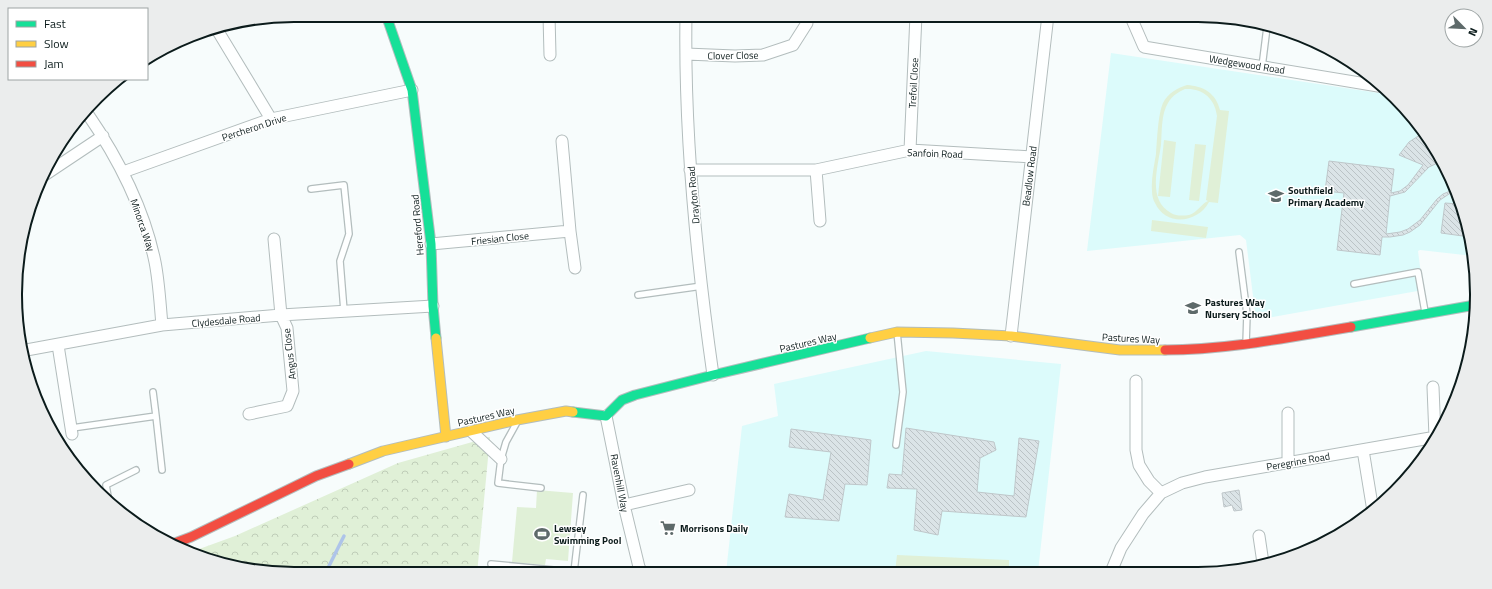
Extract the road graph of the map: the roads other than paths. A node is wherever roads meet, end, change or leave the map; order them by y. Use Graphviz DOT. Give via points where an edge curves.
graph roads {
  1 [pos="388,22"];
  2 [pos="549,22"];
  3 [pos="686,22"];
  4 [pos="807,22"];
  5 [pos="916,22"];
  6 [pos="1047,22"];
  7 [pos="1133,22"];
  8 [pos="1267,31"];
  9 [pos="219,33"];
  10 [pos="686,54"];
  11 [pos="550,55"];
  12 [pos="1262,67"];
  13 [pos="1371,85"];
  14 [pos="412,90"];
  15 [pos="89,116"];
  16 [pos="271,119"];
  17 [pos="103,136"];
  18 [pos="562,141"];
  19 [pos="910,150"];
  20 [pos="1032,157"];
  21 [pos="52,170"];
  22 [pos="690,170"];
  23 [pos="816,170"];
  24 [pos="122,172"];
  25 [pos="311,189"];
  26 [pos="820,221"];
  27 [pos="570,231"];
  28 [pos="274,239"];
  29 [pos="431,244"];
  30 [pos="1239,252"];
  31 [pos="575,268"];
  32 [pos="1354,284"];
  33 [pos="702,286"];
  34 [pos="638,295"];
  35 [pos="433,306"];
  36 [pos="1469,306"];
  37 [pos="344,311"];
  38 [pos="1426,314"];
  39 [pos="281,315"];
  40 [pos="162,325"];
  41 [pos="897,332"];
  42 [pos="1011,336"];
  43 [pos="58,344"];
  44 [pos="1246,344"];
  45 [pos="27,350"];
  46 [pos="713,375"];
  47 [pos="1136,381"];
  48 [pos="1434,387"];
  49 [pos="153,392"];
  50 [pos="1288,413"];
  51 [pos="249,414"];
  52 [pos="156,416"];
  53 [pos="606,416"];
  54 [pos="518,420"];
  55 [pos="1436,426"];
  56 [pos="72,431"];
  57 [pos="471,431"];
  58 [pos="446,437"];
  59 [pos="1429,438"];
  60 [pos="896,445"];
  61 [pos="1363,450"];
  62 [pos="501,459"];
  63 [pos="1288,463"];
  64 [pos="136,470"];
  65 [pos="162,470"];
  66 [pos="541,488"];
  67 [pos="688,490"];
  68 [pos="107,492"];
  69 [pos="1161,494"];
  70 [pos="583,495"];
  71 [pos="1372,503"];
  72 [pos="624,505"];
  73 [pos="1260,536"];
  74 [pos="179,541"];
  75 [pos="1263,559"];
  76 [pos="491,564"];
  77 [pos="522,567"];
  78 [pos="575,567"];
  79 [pos="639,567"];
  80 [pos="1113,567"];
  1 -- 14 [label="street, Hereford Road"];
  2 -- 11 [label="street"];
  3 -- 10 [label="street, Drayton Road"];
  4 -- 10 [label="street, Clover Close" via="793,45 763,54"];
  5 -- 19 [label="street, Trefoil Close"];
  6 -- 20 [label="street, Beadlow Road"];
  7 -- 12 [label="street, Wedgewood Road" via="1144,47"];
  8 -- 12 [label="lane"];
  9 -- 16 [label="street"];
  10 -- 22 [label="street, Drayton Road"];
  12 -- 13 [label="street, Wedgewood Road"];
  14 -- 16 [label="street, Percheron Drive"];
  14 -- 29 [label="street, Hereford Road"];
  15 -- 17 [label="street, Minorca Way"];
  16 -- 24 [label="street, Percheron Drive"];
  17 -- 21 [label="street"];
  17 -- 24 [label="street, Minorca Way"];
  18 -- 27 [label="street"];
  19 -- 20 [label="street, Sanfoin Road"];
  19 -- 23 [label="street, Sanfoin Road"];
  20 -- 42 [label="street, Beadlow Road"];
  22 -- 23 [label="street, Sanfoin Road"];
  22 -- 33 [label="street, Drayton Road"];
  23 -- 26 [label="street"];
  24 -- 40 [label="street, Minorca Way" via="142,214 155,262"];
  25 -- 37 [label="lane" via="344,185 349,234 340,261"];
  27 -- 29 [label="street, Friesian Close"];
  27 -- 31 [label="street"];
  28 -- 39 [label="street, Angus Close"];
  29 -- 35 [label="street, Hereford Road"];
  30 -- 44 [label="lane" via="1247,314"];
  32 -- 38 [label="lane" via="1418,272"];
  33 -- 34 [label="lane"];
  33 -- 46 [label="street, Drayton Road"];
  35 -- 37 [label="street, Clydesdale Road"];
  35 -- 58 [label="street, Hereford Road"];
  36 -- 38 [label="street, Pastures Way"];
  37 -- 39 [label="street, Clydesdale Road"];
  38 -- 44 [label="street, Pastures Way"];
  39 -- 40 [label="street, Clydesdale Road"];
  39 -- 51 [label="street, Angus Close" via="287,328 293,391 287,406"];
  40 -- 43 [label="street, Clydesdale Road"];
  41 -- 42 [label="street, Pastures Way"];
  41 -- 46 [label="street, Pastures Way"];
  41 -- 60 [label="lane" via="903,392"];
  42 -- 44 [label="street, Pastures Way" via="1120,350 1219,348"];
  43 -- 45 [label="street, Clydesdale Road"];
  43 -- 56 [label="street"];
  46 -- 53 [label="street, Pastures Way" via="635,395 622,400"];
  47 -- 69 [label="street" via="1136,450 1139,465"];
  48 -- 55 [label="street"];
  49 -- 52 [label="lane"];
  50 -- 63 [label="street"];
  52 -- 56 [label="lane"];
  52 -- 65 [label="lane"];
  53 -- 54 [label="street, Pastures Way" via="566,411"];
  53 -- 72 [label="street, Ravenhill Way"];
  54 -- 57 [label="street, Pastures Way"];
  54 -- 62 [label="lane" via="506,442"];
  57 -- 58 [label="street, Pastures Way"];
  57 -- 62 [label="street"];
  58 -- 74 [label="street, Pastures Way" via="382,451 316,476"];
  59 -- 61 [label="street, Peregrine Road"];
  61 -- 63 [label="street, Peregrine Road"];
  61 -- 71 [label="street"];
  62 -- 66 [label="lane" via="498,484"];
  63 -- 69 [label="street, Peregrine Road" via="1204,477 1182,483"];
  64 -- 68 [label="lane" via="106,485"];
  67 -- 72 [label="street"];
  69 -- 80 [label="street, Peregrine Road" via="1138,521 1121,548"];
  70 -- 78 [label="lane"];
  72 -- 79 [label="street, Ravenhill Way"];
  73 -- 75 [label="street"];
  76 -- 77 [label="lane"];
}
